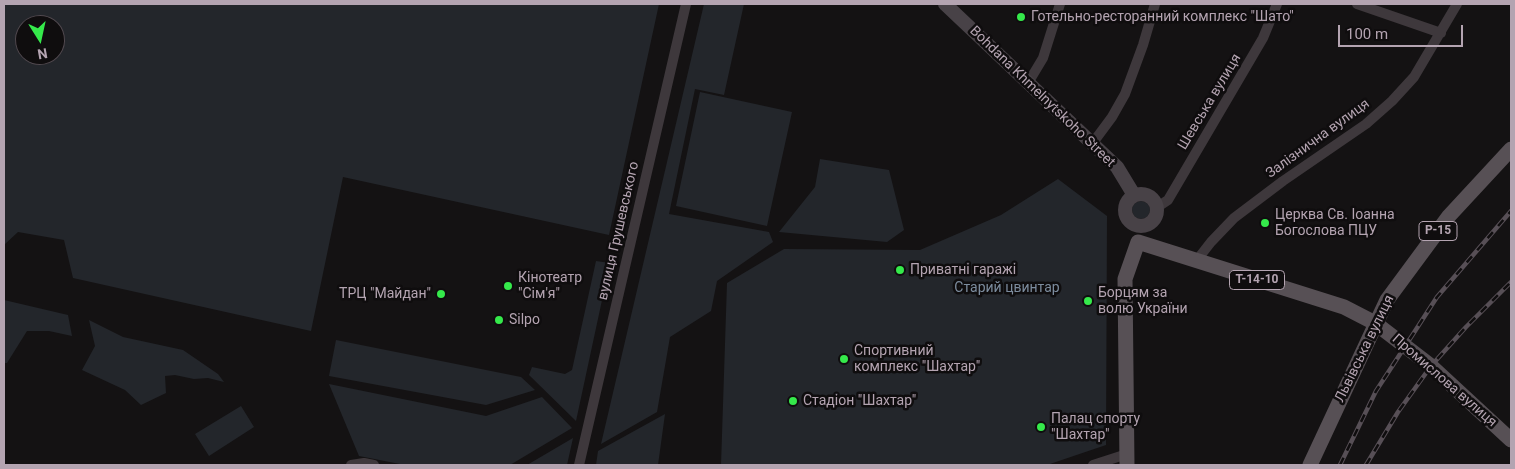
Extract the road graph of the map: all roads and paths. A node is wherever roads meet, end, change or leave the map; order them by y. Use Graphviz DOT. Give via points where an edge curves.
graph roads {
  1 [pos="686,4"];
  2 [pos="945,4"];
  3 [pos="1060,4"];
  4 [pos="1155,4"];
  5 [pos="1277,4"];
  6 [pos="1357,4"];
  7 [pos="1458,4"];
  8 [pos="1440,33"];
  9 [pos="1028,83"];
  10 [pos="1092,144"];
  11 [pos="1511,149"];
  12 [pos="1134,196"];
  13 [pos="1156,208"];
  14 [pos="1138,225"];
  15 [pos="1138,242"];
  16 [pos="1197,260"];
  17 [pos="1375,323"];
  18 [pos="1511,440"];
  19 [pos="1127,459"];
  20 [pos="351,465"];
  21 [pos="374,465"];
  22 [pos="579,465"];
  23 [pos="1093,465"];
  24 [pos="1310,465"];
  1 -- 22 [label="street, вулиця Грушевського"];
  2 -- 9 [label="main road, Bohdana Khmelnytskoho Street"];
  3 -- 9 [label="street" via="1043,58"];
  4 -- 10 [label="street" via="1125,94"];
  5 -- 13 [label="street, Шевська вулиця" via="1263,38 1183,175 1168,200"];
  6 -- 8 [label="street"];
  7 -- 8 [label="street, Залізнична вулиця"];
  8 -- 16 [label="street, Залізнична вулиця" via="1414,76 1392,101 1366,124 1234,218"];
  9 -- 10 [label="main road, Bohdana Khmelnytskoho Street"];
  10 -- 12 [label="main road, Bohdana Khmelnytskoho Street" via="1117,167"];
  11 -- 17 [label="main road, Львівська вулиця / Р-15" via="1449,216 1387,300"];
  12 -- 13 [label="main road" via="1149,196"];
  12 -- 14 [label="main road" via="1127,202 1125,212 1129,220"];
  13 -- 14 [label="main road" via="1151,221"];
  14 -- 15 [label="main road"];
  15 -- 16 [label="main road, Т-14-10"];
  15 -- 19 [label="main road" via="1125,279"];
  16 -- 17 [label="main road, Т-14-10" via="1344,307"];
  17 -- 18 [label="main road, Промислова вулиця" via="1431,366"];
  17 -- 24 [label="main road, Львівська вулиця"];
  19 -- 23 [label="street"];
  20 -- 21 [label="street"];
}
